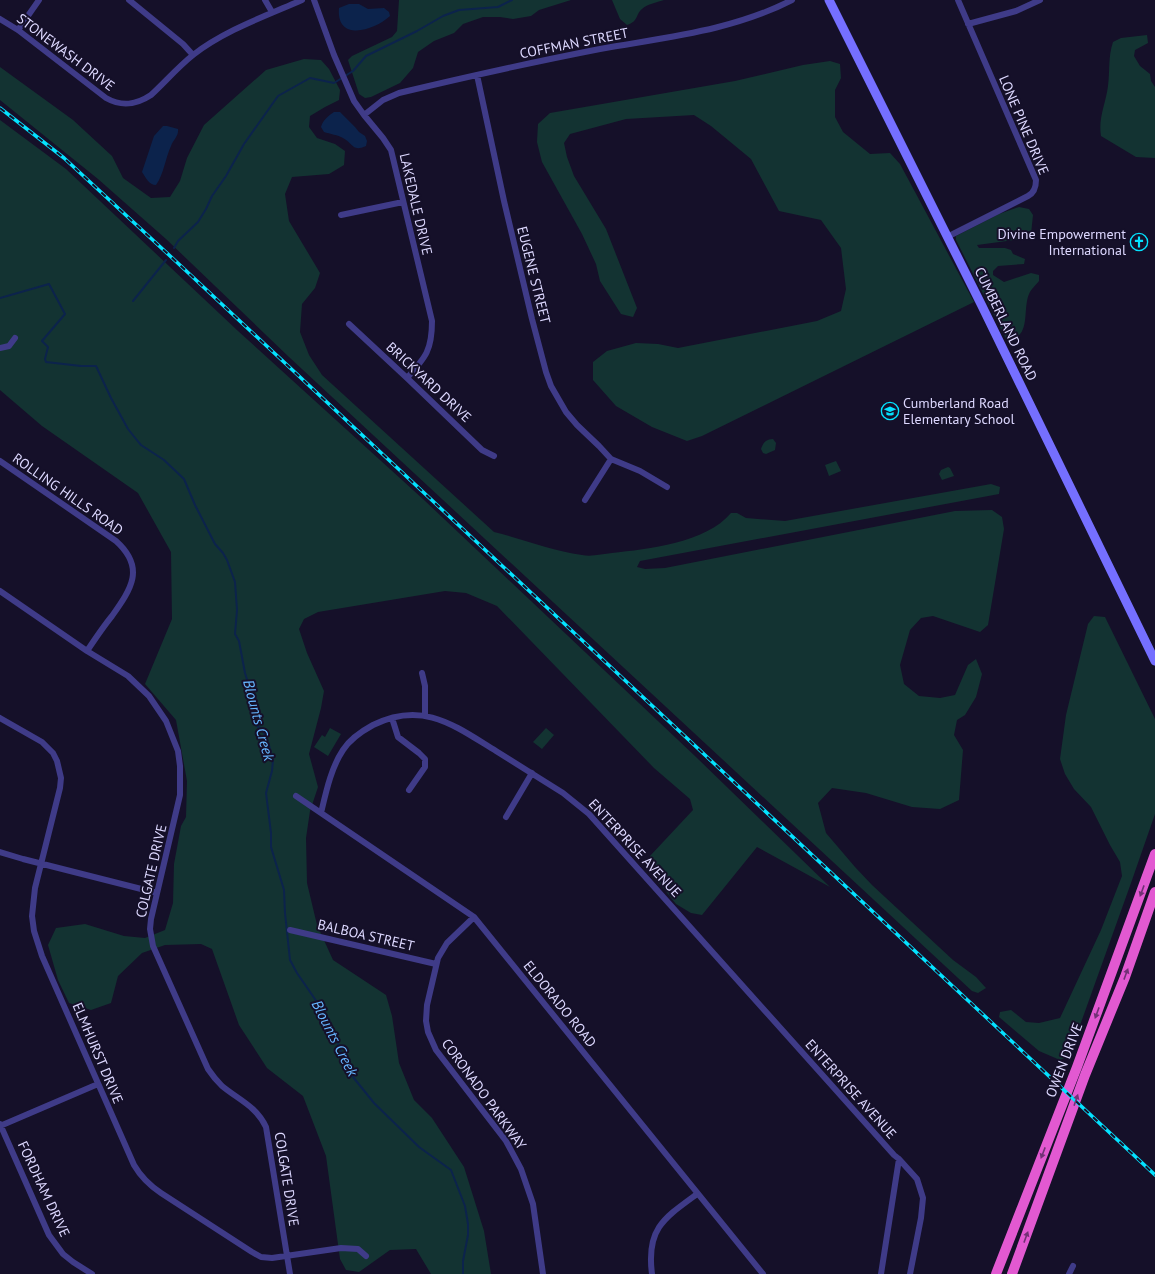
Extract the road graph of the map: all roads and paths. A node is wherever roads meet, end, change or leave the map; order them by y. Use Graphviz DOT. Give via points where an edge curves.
graph roads {
  1 [pos="39,0"];
  2 [pos="129,0"];
  3 [pos="265,0"];
  4 [pos="302,0"];
  5 [pos="314,0"];
  6 [pos="792,0"];
  7 [pos="829,0"];
  8 [pos="958,0"];
  9 [pos="1040,0"];
  10 [pos="272,12"];
  11 [pos="0,18"];
  12 [pos="968,24"];
  13 [pos="18,30"];
  14 [pos="194,54"];
  15 [pos="477,75"];
  16 [pos="364,115"];
  17 [pos="403,202"];
  18 [pos="341,215"];
  19 [pos="947,237"];
  20 [pos="349,324"];
  21 [pos="15,338"];
  22 [pos="0,348"];
  23 [pos="407,378"];
  24 [pos="494,456"];
  25 [pos="0,460"];
  26 [pos="610,460"];
  27 [pos="667,487"];
  28 [pos="585,500"];
  29 [pos="0,591"];
  30 [pos="87,651"];
  31 [pos="1155,661"];
  32 [pos="422,673"];
  33 [pos="425,716"];
  34 [pos="0,718"];
  35 [pos="392,718"];
  36 [pos="532,774"];
  37 [pos="409,790"];
  38 [pos="296,796"];
  39 [pos="321,813"];
  40 [pos="506,817"];
  41 [pos="0,852"];
  42 [pos="1155,854"];
  43 [pos="41,864"];
  44 [pos="1155,892"];
  45 [pos="157,893"];
  46 [pos="474,917"];
  47 [pos="290,930"];
  48 [pos="436,964"];
  49 [pos="98,1084"];
  50 [pos="0,1125"];
  51 [pos="899,1159"];
  52 [pos="697,1194"];
  53 [pos="287,1256"];
  54 [pos="366,1256"];
  55 [pos="1073,1266"];
  56 [pos="92,1274"];
  57 [pos="290,1274"];
  58 [pos="544,1274"];
  59 [pos="652,1274"];
  60 [pos="762,1274"];
  61 [pos="881,1274"];
  62 [pos="910,1274"];
  63 [pos="996,1274"];
  64 [pos="1012,1274"];
  65 [pos="1070,1274"];
  1 -- 13 [label="street"];
  2 -- 14 [label="street"];
  3 -- 10 [label="street"];
  4 -- 10 [label="street, STONEWASH DRIVE"];
  5 -- 16 [label="street, LAKEDALE DRIVE" via="334,55 352,96"];
  6 -- 15 [label="street, COFFMAN STREET" via="771,11 723,27"];
  7 -- 19 [label="main road, CUMBERLAND ROAD"];
  8 -- 12 [label="street, LONE PINE DRIVE"];
  9 -- 12 [label="street" via="1016,11"];
  10 -- 14 [label="street, STONEWASH DRIVE" via="226,34"];
  11 -- 13 [label="street, STONEWASH DRIVE"];
  12 -- 19 [label="street, LONE PINE DRIVE" via="1036,185 1028,196"];
  13 -- 14 [label="street, STONEWASH DRIVE" via="106,98 122,104 144,100"];
  15 -- 16 [label="street, COFFMAN STREET" via="399,92 382,100"];
  15 -- 26 [label="street, EUGENE STREET" via="504,201 546,372 566,412"];
  16 -- 17 [label="street, LAKEDALE DRIVE" via="391,150"];
  17 -- 18 [label="street"];
  17 -- 23 [label="street, LAKEDALE DRIVE" via="432,321 432,337 428,349 422,361"];
  19 -- 31 [label="main road, CUMBERLAND ROAD"];
  20 -- 23 [label="street, BRICKYARD DRIVE"];
  21 -- 22 [label="street" via="9,346"];
  23 -- 24 [label="street, BRICKYARD DRIVE" via="482,450"];
  25 -- 30 [label="street, ROLLING HILLS ROAD" via="116,541 130,560 133,576 129,588"];
  26 -- 27 [label="street"];
  26 -- 28 [label="street"];
  29 -- 30 [label="street, COLGATE DRIVE"];
  30 -- 45 [label="street, COLGATE DRIVE" via="128,676 149,696 166,721 178,751 180,794"];
  32 -- 33 [label="street" via="425,686"];
  33 -- 35 [label="street, ENTERPRISE AVENUE"];
  33 -- 36 [label="street, ENTERPRISE AVENUE" via="454,725"];
  34 -- 43 [label="street, ELMHURST DRIVE" via="48,747 60,769 60,788"];
  35 -- 37 [label="street" via="398,737 425,760 425,767"];
  35 -- 39 [label="street, ENTERPRISE AVENUE" via="362,732 343,750"];
  36 -- 40 [label="street"];
  36 -- 51 [label="street, ENTERPRISE AVENUE" via="563,793 589,814"];
  38 -- 39 [label="street, ELDORADO ROAD"];
  39 -- 46 [label="street, ELDORADO ROAD"];
  41 -- 43 [label="street"];
  42 -- 63 [label="highway, OWEN DRIVE, one-way" via="1077,1067"];
  43 -- 45 [label="street"];
  43 -- 49 [label="street, ELMHURST DRIVE" via="32,903 34,931 42,956"];
  64 -- 44 [label="highway, OWEN DRIVE, one-way" via="1085,1075 1126,977"];
  45 -- 53 [label="street, COLGATE DRIVE" via="150,924 152,946 203,1061 221,1085 259,1114 266,1127"];
  46 -- 48 [label="street, CORONADO PARKWAY" via="447,942"];
  46 -- 52 [label="street, ELDORADO ROAD"];
  47 -- 48 [label="street, BALBOA STREET"];
  48 -- 58 [label="street, CORONADO PARKWAY" via="426,1012 428,1032 436,1050 506,1141 521,1169 532,1204"];
  49 -- 50 [label="street"];
  49 -- 53 [label="street, ELMHURST DRIVE" via="134,1165 152,1187 252,1252 267,1258"];
  50 -- 56 [label="street, FORDHAM DRIVE" via="49,1235 64,1254"];
  51 -- 61 [label="street, ENTERPRISE AVENUE"];
  51 -- 62 [label="street, ENTERPRISE AVENUE" via="917,1179 923,1198"];
  52 -- 59 [label="street" via="666,1218 656,1232 650,1251"];
  52 -- 60 [label="street, ELDORADO ROAD"];
  53 -- 54 [label="street, ELMHURST DRIVE" via="341,1248 358,1249"];
  53 -- 57 [label="street, COLGATE DRIVE"];
  55 -- 65 [label="street"];
}
